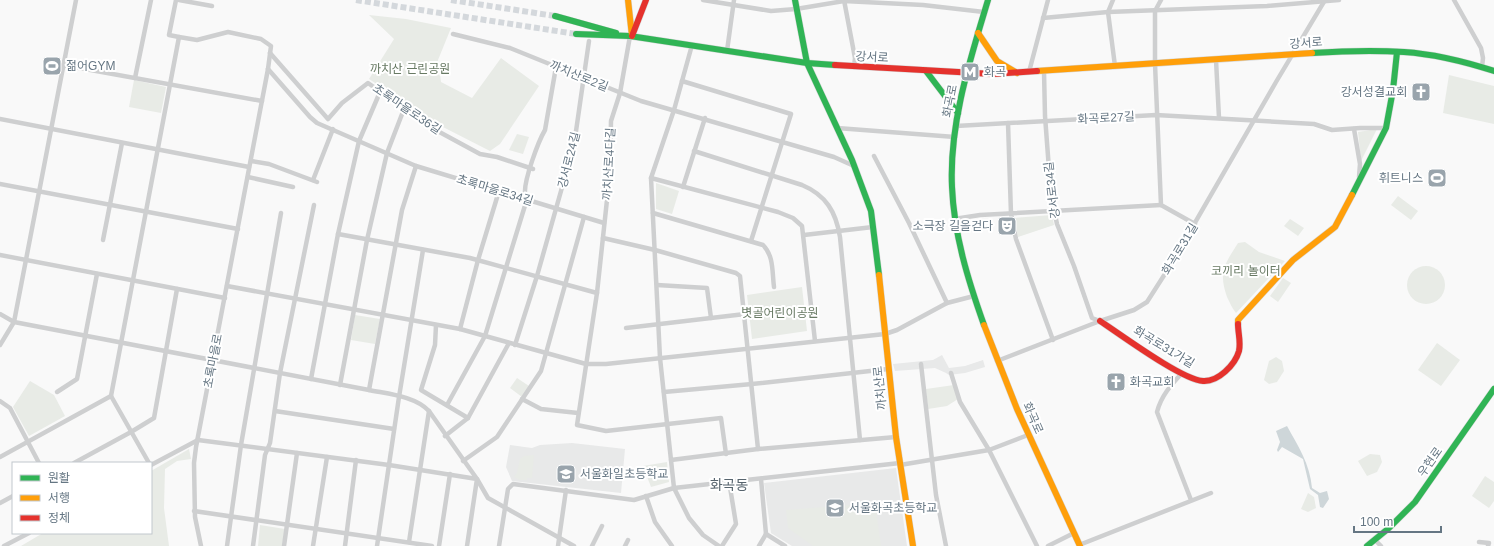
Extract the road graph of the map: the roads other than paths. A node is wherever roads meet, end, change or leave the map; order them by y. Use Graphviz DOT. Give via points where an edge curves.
graph roads {
  1 [pos="76,0"];
  2 [pos="151,0"];
  3 [pos="177,0"];
  4 [pos="628,0"];
  5 [pos="646,0"];
  6 [pos="703,0"];
  7 [pos="795,0"];
  8 [pos="844,0"];
  9 [pos="988,0"];
  10 [pos="1048,0"];
  11 [pos="1113,0"];
  12 [pos="1161,0"];
  13 [pos="1264,0"];
  14 [pos="1339,0"];
  15 [pos="1454,0"];
  16 [pos="1324,1"];
  17 [pos="733,2"];
  18 [pos="926,2"];
  19 [pos="212,6"];
  20 [pos="1260,6"];
  21 [pos="796,9"];
  22 [pos="1155,11"];
  23 [pos="984,12"];
  24 [pos="1108,12"];
  25 [pos="555,16"];
  26 [pos="1043,18"];
  27 [pos="978,33"];
  28 [pos="453,34"];
  29 [pos="576,34"];
  30 [pos="631,36"];
  31 [pos="179,37"];
  32 [pos="589,41"];
  33 [pos="692,45"];
  34 [pos="727,51"];
  35 [pos="1397,52"];
  36 [pos="270,53"];
  37 [pos="1293,55"];
  38 [pos="1216,60"];
  39 [pos="807,63"];
  40 [pos="1155,64"];
  41 [pos="63,65"];
  42 [pos="1114,66"];
  43 [pos="556,67"];
  44 [pos="854,67"];
  45 [pos="1482,67"];
  46 [pos="268,69"];
  47 [pos="1494,70"];
  48 [pos="926,71"];
  49 [pos="1044,71"];
  50 [pos="966,72"];
  51 [pos="1017,72"];
  52 [pos="1029,72"];
  53 [pos="135,78"];
  54 [pos="584,79"];
  55 [pos="682,81"];
  56 [pos="170,84"];
  57 [pos="380,92"];
  58 [pos="620,93"];
  59 [pos="262,101"];
  60 [pos="404,109"];
  61 [pos="674,110"];
  62 [pos="958,113"];
  63 [pos="1156,115"];
  64 [pos="704,118"];
  65 [pos="1220,118"];
  66 [pos="0,119"];
  67 [pos="328,119"];
  68 [pos="1256,119"];
  69 [pos="1046,121"];
  70 [pos="1008,123"];
  71 [pos="324,126"];
  72 [pos="956,126"];
  73 [pos="837,128"];
  74 [pos="1386,128"];
  75 [pos="51,129"];
  76 [pos="1354,129"];
  77 [pos="333,130"];
  78 [pos="955,137"];
  79 [pos="359,141"];
  80 [pos="782,141"];
  81 [pos="122,143"];
  82 [pos="158,149"];
  83 [pos="694,151"];
  84 [pos="387,153"];
  85 [pos="874,156"];
  86 [pos="251,161"];
  87 [pos="416,166"];
  88 [pos="854,166"];
  89 [pos="250,167"];
  90 [pos="531,169"];
  91 [pos="771,176"];
  92 [pos="248,177"];
  93 [pos="651,178"];
  94 [pos="1358,183"];
  95 [pos="0,184"];
  96 [pos="293,187"];
  97 [pos="684,187"];
  98 [pos="39,191"];
  99 [pos="499,191"];
  100 [pos="527,199"];
  101 [pos="110,205"];
  102 [pos="314,205"];
  103 [pos="1161,205"];
  104 [pos="761,207"];
  105 [pos="556,208"];
  106 [pos="146,212"];
  107 [pos="281,212"];
  108 [pos="1054,212"];
  109 [pos="653,213"];
  110 [pos="1010,214"];
  111 [pos="584,217"];
  112 [pos="954,219"];
  113 [pos="604,223"];
  114 [pos="1195,224"];
  115 [pos="873,227"];
  116 [pos="238,229"];
  117 [pos="839,230"];
  118 [pos="338,234"];
  119 [pos="804,235"];
  120 [pos="603,238"];
  121 [pos="103,240"];
  122 [pos="367,240"];
  123 [pos="751,241"];
  124 [pos="396,245"];
  125 [pos="423,250"];
  126 [pos="655,250"];
  127 [pos="0,255"];
  128 [pos="26,260"];
  129 [pos="478,260"];
  130 [pos="507,268"];
  131 [pos="97,274"];
  132 [pos="537,276"];
  133 [pos="133,281"];
  134 [pos="565,284"];
  135 [pos="657,285"];
  136 [pos="227,286"];
  137 [pos="774,287"];
  138 [pos="177,289"];
  139 [pos="597,293"];
  140 [pos="267,294"];
  141 [pos="974,296"];
  142 [pos="225,298"];
  143 [pos="295,299"];
  144 [pos="947,303"];
  145 [pos="325,305"];
  146 [pos="354,310"];
  147 [pos="0,314"];
  148 [pos="744,314"];
  149 [pos="383,316"];
  150 [pos="711,318"];
  151 [pos="412,321"];
  152 [pos="1100,321"];
  153 [pos="14,322"];
  154 [pos="659,324"];
  155 [pos="436,325"];
  156 [pos="626,328"];
  157 [pos="460,329"];
  158 [pos="885,334"];
  159 [pos="85,336"];
  160 [pos="485,336"];
  161 [pos="850,338"];
  162 [pos="1053,340"];
  163 [pos="814,341"];
  164 [pos="121,343"];
  165 [pos="509,343"];
  166 [pos="515,345"];
  167 [pos="0,346"];
  168 [pos="748,349"];
  169 [pos="167,352"];
  170 [pos="546,353"];
  171 [pos="660,358"];
  172 [pos="213,360"];
  173 [pos="997,361"];
  174 [pos="586,364"];
  175 [pos="921,364"];
  176 [pos="254,368"];
  177 [pos="888,369"];
  178 [pos="952,372"];
  179 [pos="280,373"];
  180 [pos="854,373"];
  181 [pos="1182,373"];
  182 [pos="311,379"];
  183 [pos="752,384"];
  184 [pos="340,385"];
  185 [pos="1494,389"];
  186 [pos="369,390"];
  187 [pos="57,392"];
  188 [pos="664,392"];
  189 [pos="111,396"];
  190 [pos="399,397"];
  191 [pos="522,399"];
  192 [pos="0,401"];
  193 [pos="447,405"];
  194 [pos="275,411"];
  195 [pos="429,411"];
  196 [pos="578,414"];
  197 [pos="468,418"];
  198 [pos="667,424"];
  199 [pos="394,429"];
  200 [pos="131,432"];
  201 [pos="1028,435"];
  202 [pos="446,436"];
  203 [pos="896,437"];
  204 [pos="198,440"];
  205 [pos="860,440"];
  206 [pos="28,441"];
  207 [pos="241,446"];
  208 [pos="758,449"];
  209 [pos="267,450"];
  210 [pos="989,450"];
  211 [pos="297,453"];
  212 [pos="726,454"];
  213 [pos="0,457"];
  214 [pos="328,457"];
  215 [pos="356,460"];
  216 [pos="671,460"];
  217 [pos="932,460"];
  218 [pos="464,461"];
  219 [pos="38,462"];
  220 [pos="76,462"];
  221 [pos="149,462"];
  222 [pos="152,463"];
  223 [pos="389,464"];
  224 [pos="900,464"];
  225 [pos="419,469"];
  226 [pos="450,474"];
  227 [pos="477,478"];
  228 [pos="761,479"];
  229 [pos="729,481"];
  230 [pos="674,488"];
  231 [pos="566,490"];
  232 [pos="1211,493"];
  233 [pos="646,496"];
  234 [pos="12,497"];
  235 [pos="1191,500"];
  236 [pos="0,503"];
  237 [pos="505,508"];
  238 [pos="194,511"];
  239 [pos="230,517"];
  240 [pos="257,521"];
  241 [pos="287,525"];
  242 [pos="602,526"];
  243 [pos="316,529"];
  244 [pos="1074,533"];
  245 [pos="27,534"];
  246 [pos="347,534"];
  247 [pos="766,534"];
  248 [pos="378,538"];
  249 [pos="559,538"];
  250 [pos="628,540"];
  251 [pos="1375,540"];
  252 [pos="409,542"];
  253 [pos="1479,542"];
  254 [pos="1080,545"];
  255 [pos="4,546"];
  256 [pos="201,546"];
  257 [pos="227,546"];
  258 [pos="253,546"];
  259 [pos="284,546"];
  260 [pos="313,546"];
  261 [pos="345,546"];
  262 [pos="377,546"];
  263 [pos="432,546"];
  264 [pos="439,546"];
  265 [pos="467,546"];
  266 [pos="499,546"];
  267 [pos="558,546"];
  268 [pos="574,546"];
  269 [pos="592,546"];
  270 [pos="625,546"];
  271 [pos="672,546"];
  272 [pos="720,546"];
  273 [pos="759,546"];
  274 [pos="785,546"];
  275 [pos="913,546"];
  276 [pos="946,546"];
  277 [pos="1037,546"];
  278 [pos="1048,546"];
  279 [pos="1367,546"];
  280 [pos="1381,546"];
  281 [pos="1488,546"];
  1 -- 41 [label="street"];
  2 -- 53 [label="street"];
  3 -- 19 [label="street"];
  3 -- 31 [label="street" via="169,35"];
  4 -- 30 [label="main road"];
  5 -- 30 [label="main road"];
  6 -- 17 [label="street"];
  7 -- 21 [label="main road, 까치산로"];
  8 -- 18 [label="street"];
  8 -- 21 [label="street"];
  8 -- 44 [label="street" via="855,58"];
  9 -- 23 [label="main road, 화곡로"];
  10 -- 26 [label="street"];
  11 -- 24 [label="street"];
  12 -- 22 [label="street"];
  13 -- 20 [label="street"];
  14 -- 16 [label="street"];
  15 -- 45 [label="street" via="1481,48"];
  16 -- 20 [label="street"];
  16 -- 37 [label="street, 화곡로31길"];
  17 -- 21 [label="street" via="771,11"];
  17 -- 34 [label="street"];
  18 -- 23 [label="street"];
  20 -- 22 [label="street"];
  21 -- 39 [label="main road, 까치산로"];
  22 -- 24 [label="street"];
  22 -- 40 [label="street"];
  23 -- 27 [label="main road, 화곡로"];
  24 -- 26 [label="street"];
  24 -- 42 [label="street"];
  25 -- 30 [label="main road, 강서로"];
  26 -- 52 [label="street"];
  27 -- 50 [label="main road, 화곡로"];
  27 -- 51 [label="main road" via="997,61"];
  28 -- 43 [label="street, 까치산로2길" via="510,48"];
  29 -- 30 [label="main road, 강서로"];
  30 -- 33 [label="main road, 강서로"];
  30 -- 58 [label="street, 까치산로4다길"];
  31 -- 36 [label="street, 초록마을로" via="197,40 228,32 261,39 271,46"];
  31 -- 56 [label="street"];
  32 -- 54 [label="street, 강서로24길"];
  33 -- 34 [label="main road, 강서로"];
  33 -- 55 [label="street"];
  34 -- 39 [label="main road, 강서로"];
  35 -- 37 [label="main road, 강서로" via="1349,51"];
  35 -- 45 [label="main road, 강서로"];
  35 -- 74 [label="main road"];
  36 -- 46 [label="street, 초록마을로"];
  36 -- 67 [label="street"];
  37 -- 38 [label="main road, 강서로"];
  37 -- 68 [label="street, 화곡로31길"];
  38 -- 40 [label="main road, 강서로"];
  38 -- 65 [label="street"];
  39 -- 44 [label="main road, 강서로"];
  39 -- 73 [label="main road, 까치산로"];
  40 -- 42 [label="main road, 강서로"];
  40 -- 63 [label="street"];
  41 -- 53 [label="street"];
  41 -- 75 [label="street"];
  42 -- 49 [label="main road, 강서로"];
  43 -- 54 [label="street, 까치산로2길"];
  43 -- 90 [label="street" via="545,130 540,138"];
  44 -- 48 [label="main road, 강서로"];
  45 -- 47 [label="main road, 강서로"];
  46 -- 59 [label="street, 초록마을로"];
  46 -- 71 [label="street, 초록마을로34길" via="310,117"];
  48 -- 50 [label="main road, 강서로"];
  48 -- 62 [label="main road"];
  49 -- 52 [label="main road, 강서로"];
  49 -- 69 [label="street, 강서로34길"];
  50 -- 51 [label="main road, 강서로"];
  50 -- 62 [label="main road, 화곡로"];
  51 -- 52 [label="main road, 강서로"];
  53 -- 56 [label="street"];
  54 -- 58 [label="street, 까치산로2길"];
  54 -- 105 [label="street, 강서로24길" via="574,145"];
  55 -- 61 [label="street"];
  55 -- 80 [label="street" via="791,114"];
  56 -- 59 [label="street"];
  56 -- 82 [label="street"];
  57 -- 60 [label="street, 초록마을로36길"];
  57 -- 67 [label="street, 초록마을로36길" via="368,84 342,103"];
  57 -- 79 [label="street"];
  58 -- 61 [label="street, 까치산로2길"];
  58 -- 113 [label="street, 까치산로4다길" via="611,121 610,172"];
  59 -- 86 [label="street, 초록마을로"];
  60 -- 84 [label="street"];
  60 -- 90 [label="street, 초록마을로36길" via="432,128 480,154"];
  61 -- 64 [label="street, 까치산로2길"];
  61 -- 93 [label="street"];
  62 -- 72 [label="main road, 화곡로"];
  63 -- 65 [label="street, 화곡로27길"];
  63 -- 69 [label="street, 화곡로27길"];
  63 -- 103 [label="street"];
  64 -- 80 [label="street, 까치산로2길"];
  64 -- 83 [label="street"];
  65 -- 68 [label="street, 화곡로27길"];
  66 -- 75 [label="street"];
  67 -- 71 [label="street"];
  68 -- 76 [label="street, 화곡로27길" via="1314,124 1332,130"];
  68 -- 114 [label="street, 화곡로31길"];
  69 -- 70 [label="street, 화곡로27길"];
  69 -- 108 [label="street, 강서로34길"];
  70 -- 72 [label="street, 화곡로27길"];
  70 -- 110 [label="street"];
  71 -- 77 [label="street, 초록마을로34길"];
  72 -- 78 [label="main road, 화곡로"];
  73 -- 78 [label="street"];
  73 -- 88 [label="main road, 까치산로"];
  74 -- 76 [label="street, 화곡로27길"];
  74 -- 94 [label="main road, 화곡로31가길"];
  75 -- 81 [label="street"];
  75 -- 98 [label="street"];
  76 -- 94 [label="street" via="1360,171"];
  77 -- 79 [label="street, 초록마을로34길"];
  77 -- 86 [label="street" via="315,181 269,164"];
  78 -- 112 [label="main road, 화곡로" via="952,165"];
  79 -- 84 [label="street, 초록마을로34길"];
  79 -- 118 [label="street"];
  80 -- 88 [label="street, 까치산로2길"];
  80 -- 91 [label="street"];
  81 -- 82 [label="street"];
  81 -- 101 [label="street"];
  82 -- 89 [label="street"];
  82 -- 106 [label="street"];
  83 -- 91 [label="street"];
  83 -- 97 [label="street"];
  84 -- 87 [label="street, 초록마을로34길"];
  84 -- 122 [label="street"];
  85 -- 144 [label="street"];
  86 -- 89 [label="street, 초록마을로"];
  87 -- 99 [label="street, 초록마을로34길"];
  87 -- 124 [label="street" via="402,210"];
  88 -- 115 [label="main road, 까치산로" via="871,211"];
  89 -- 92 [label="street, 초록마을로"];
  90 -- 100 [label="street" via="524,194"];
  91 -- 104 [label="street"];
  91 -- 117 [label="street" via="814,190 828,204"];
  92 -- 96 [label="street"];
  92 -- 116 [label="street, 초록마을로"];
  93 -- 97 [label="street"];
  93 -- 109 [label="street"];
  94 -- 181 [label="main road, 화곡로31가길" via="1335,227 1293,260 1238,320 1239,351 1222,374 1202,381"];
  95 -- 98 [label="street"];
  97 -- 104 [label="street"];
  98 -- 101 [label="street"];
  98 -- 128 [label="street"];
  99 -- 100 [label="street, 초록마을로34길"];
  99 -- 129 [label="street"];
  100 -- 105 [label="street, 초록마을로34길"];
  100 -- 130 [label="street"];
  101 -- 106 [label="street"];
  101 -- 121 [label="street"];
  102 -- 143 [label="street"];
  103 -- 108 [label="street"];
  103 -- 114 [label="street"];
  104 -- 119 [label="street" via="793,218 802,226"];
  104 -- 123 [label="street"];
  105 -- 111 [label="street, 초록마을로34길"];
  105 -- 132 [label="street, 강서로24길"];
  106 -- 116 [label="street"];
  106 -- 133 [label="street"];
  107 -- 140 [label="street"];
  108 -- 110 [label="street"];
  108 -- 152 [label="street, 강서로34길" via="1092,318"];
  109 -- 123 [label="street"];
  109 -- 126 [label="street"];
  110 -- 112 [label="street"];
  110 -- 162 [label="street" via="1016,240"];
  111 -- 113 [label="street, 초록마을로34길"];
  111 -- 134 [label="street"];
  112 -- 141 [label="main road, 화곡로" via="964,266"];
  113 -- 120 [label="street, 까치산로4다길"];
  114 -- 152 [label="street, 화곡로31길" via="1147,302 1134,310"];
  115 -- 117 [label="street"];
  115 -- 158 [label="main road, 까치산로"];
  116 -- 136 [label="street, 초록마을로"];
  117 -- 119 [label="street"];
  117 -- 161 [label="street"];
  118 -- 122 [label="street"];
  118 -- 145 [label="street"];
  119 -- 163 [label="street"];
  120 -- 126 [label="street"];
  120 -- 139 [label="street, 까치산로4다길"];
  122 -- 124 [label="street"];
  122 -- 146 [label="street"];
  123 -- 137 [label="street" via="763,245 768,250 771,256"];
  124 -- 125 [label="street"];
  124 -- 149 [label="street"];
  125 -- 129 [label="street"];
  125 -- 151 [label="street"];
  126 -- 135 [label="street"];
  126 -- 148 [label="street" via="736,273 740,276"];
  127 -- 128 [label="street"];
  128 -- 131 [label="street"];
  128 -- 153 [label="street"];
  129 -- 130 [label="street"];
  129 -- 157 [label="street"];
  130 -- 132 [label="street"];
  130 -- 160 [label="street"];
  131 -- 133 [label="street"];
  131 -- 159 [label="street"];
  132 -- 134 [label="street"];
  132 -- 166 [label="street, 강서로24길"];
  133 -- 138 [label="street"];
  133 -- 164 [label="street"];
  134 -- 139 [label="street"];
  134 -- 170 [label="street"];
  135 -- 150 [label="street" via="706,288"];
  135 -- 154 [label="street"];
  136 -- 140 [label="street"];
  136 -- 142 [label="street, 초록마을로"];
  138 -- 142 [label="street"];
  138 -- 169 [label="street"];
  139 -- 174 [label="street, 까치산로4다길"];
  140 -- 143 [label="street"];
  140 -- 176 [label="street"];
  141 -- 144 [label="street"];
  141 -- 173 [label="main road, 화곡로"];
  142 -- 172 [label="street, 초록마을로"];
  143 -- 145 [label="street"];
  143 -- 179 [label="street"];
  144 -- 158 [label="street"];
  145 -- 146 [label="street"];
  145 -- 182 [label="street"];
  146 -- 149 [label="street"];
  146 -- 184 [label="street"];
  147 -- 153 [label="street"];
  148 -- 150 [label="street"];
  148 -- 168 [label="street"];
  149 -- 151 [label="street"];
  149 -- 186 [label="street"];
  150 -- 154 [label="street"];
  151 -- 155 [label="street"];
  151 -- 190 [label="street"];
  152 -- 162 [label="street, 화곡로31길"];
  152 -- 181 [label="main road, 화곡로31가길"];
  153 -- 159 [label="street"];
  153 -- 167 [label="street"];
  154 -- 156 [label="street"];
  154 -- 171 [label="street"];
  155 -- 157 [label="street"];
  155 -- 193 [label="street" via="435,345 421,390"];
  157 -- 160 [label="street"];
  158 -- 161 [label="street"];
  158 -- 177 [label="main road, 까치산로"];
  159 -- 164 [label="street"];
  159 -- 187 [label="street" via="77,379"];
  160 -- 165 [label="street"];
  160 -- 193 [label="street"];
  161 -- 163 [label="street"];
  161 -- 180 [label="street"];
  162 -- 173 [label="street, 화곡로31길"];
  163 -- 168 [label="street"];
  164 -- 169 [label="street"];
  164 -- 189 [label="street"];
  165 -- 166 [label="street"];
  165 -- 197 [label="street"];
  166 -- 170 [label="street"];
  168 -- 171 [label="street"];
  168 -- 183 [label="street"];
  169 -- 172 [label="street"];
  169 -- 200 [label="street" via="154,418"];
  170 -- 174 [label="street"];
  170 -- 191 [label="street" via="541,371"];
  171 -- 174 [label="street"];
  171 -- 188 [label="street"];
  172 -- 176 [label="street"];
  172 -- 204 [label="street, 초록마을로"];
  173 -- 201 [label="main road, 화곡로"];
  174 -- 196 [label="street, 까치산로4다길"];
  175 -- 217 [label="street"];
  176 -- 179 [label="street"];
  176 -- 207 [label="street"];
  177 -- 180 [label="street"];
  177 -- 203 [label="main road, 까치산로"];
  178 -- 210 [label="street" via="960,402"];
  179 -- 182 [label="street"];
  179 -- 194 [label="street"];
  180 -- 183 [label="street"];
  180 -- 205 [label="street"];
  181 -- 235 [label="street" via="1160,402 1157,412"];
  182 -- 184 [label="street"];
  183 -- 188 [label="street"];
  183 -- 208 [label="street"];
  184 -- 186 [label="street"];
  185 -- 251 [label="main road, 우현로" via="1415,502"];
  186 -- 190 [label="street"];
  188 -- 198 [label="street"];
  189 -- 200 [label="street"];
  189 -- 206 [label="street"];
  190 -- 195 [label="street" via="416,401"];
  190 -- 199 [label="street"];
  191 -- 196 [label="street" via="541,409"];
  191 -- 218 [label="street" via="496,437"];
  192 -- 206 [label="street" via="10,408"];
  193 -- 197 [label="street"];
  194 -- 199 [label="street"];
  194 -- 209 [label="street"];
  195 -- 202 [label="street"];
  195 -- 225 [label="street"];
  196 -- 198 [label="street, 까치산로4다길" via="577,425 606,431"];
  197 -- 202 [label="street"];
  198 -- 212 [label="street" via="720,418"];
  198 -- 216 [label="street"];
  199 -- 223 [label="street"];
  200 -- 220 [label="street"];
  200 -- 221 [label="street"];
  201 -- 210 [label="street"];
  201 -- 244 [label="main road, 화곡로"];
  202 -- 218 [label="street"];
  203 -- 205 [label="street"];
  203 -- 224 [label="main road, 까치산로"];
  204 -- 207 [label="street"];
  204 -- 222 [label="street"];
  204 -- 238 [label="street, 초록마을로" via="194,463"];
  205 -- 208 [label="street"];
  206 -- 213 [label="street"];
  206 -- 219 [label="street"];
  207 -- 209 [label="street"];
  207 -- 239 [label="street"];
  208 -- 212 [label="street"];
  209 -- 211 [label="street"];
  209 -- 240 [label="street"];
  210 -- 217 [label="street"];
  210 -- 277 [label="street"];
  211 -- 214 [label="street"];
  211 -- 241 [label="street"];
  212 -- 216 [label="street"];
  214 -- 215 [label="street"];
  214 -- 243 [label="street"];
  215 -- 223 [label="street"];
  215 -- 246 [label="street"];
  216 -- 230 [label="street"];
  217 -- 224 [label="street"];
  217 -- 276 [label="street"];
  218 -- 227 [label="street"];
  223 -- 225 [label="street"];
  223 -- 248 [label="street"];
  224 -- 228 [label="street"];
  224 -- 275 [label="main road, 까치산로"];
  225 -- 226 [label="street"];
  225 -- 252 [label="street"];
  226 -- 227 [label="street"];
  226 -- 264 [label="street"];
  227 -- 237 [label="street" via="488,498"];
  227 -- 265 [label="street"];
  228 -- 229 [label="street"];
  228 -- 247 [label="street"];
  229 -- 230 [label="street"];
  229 -- 272 [label="street" via="736,524"];
  230 -- 233 [label="street"];
  230 -- 272 [label="street" via="689,518 703,535"];
  231 -- 233 [label="street" via="634,500"];
  231 -- 237 [label="street" via="513,484 508,489"];
  231 -- 249 [label="street"];
  232 -- 235 [label="street"];
  233 -- 271 [label="street" via="655,522"];
  234 -- 236 [label="street"];
  235 -- 254 [label="street"];
  237 -- 249 [label="street"];
  237 -- 266 [label="street"];
  238 -- 239 [label="street"];
  238 -- 256 [label="street, 초록마을로"];
  239 -- 240 [label="street"];
  239 -- 257 [label="street"];
  240 -- 241 [label="street"];
  240 -- 258 [label="street"];
  241 -- 243 [label="street"];
  241 -- 259 [label="street"];
  242 -- 269 [label="street"];
  243 -- 246 [label="street"];
  243 -- 260 [label="street"];
  244 -- 254 [label="main road, 화곡로"];
  244 -- 278 [label="street"];
  245 -- 255 [label="street"];
  246 -- 248 [label="street"];
  246 -- 261 [label="street"];
  247 -- 273 [label="street"];
  247 -- 274 [label="street"];
  248 -- 252 [label="street"];
  248 -- 262 [label="street"];
  249 -- 267 [label="street"];
  249 -- 268 [label="street"];
  250 -- 270 [label="street"];
  251 -- 279 [label="main road, 우현로"];
  251 -- 280 [label="street"];
  252 -- 263 [label="street"];
  253 -- 281 [label="street"];
}
